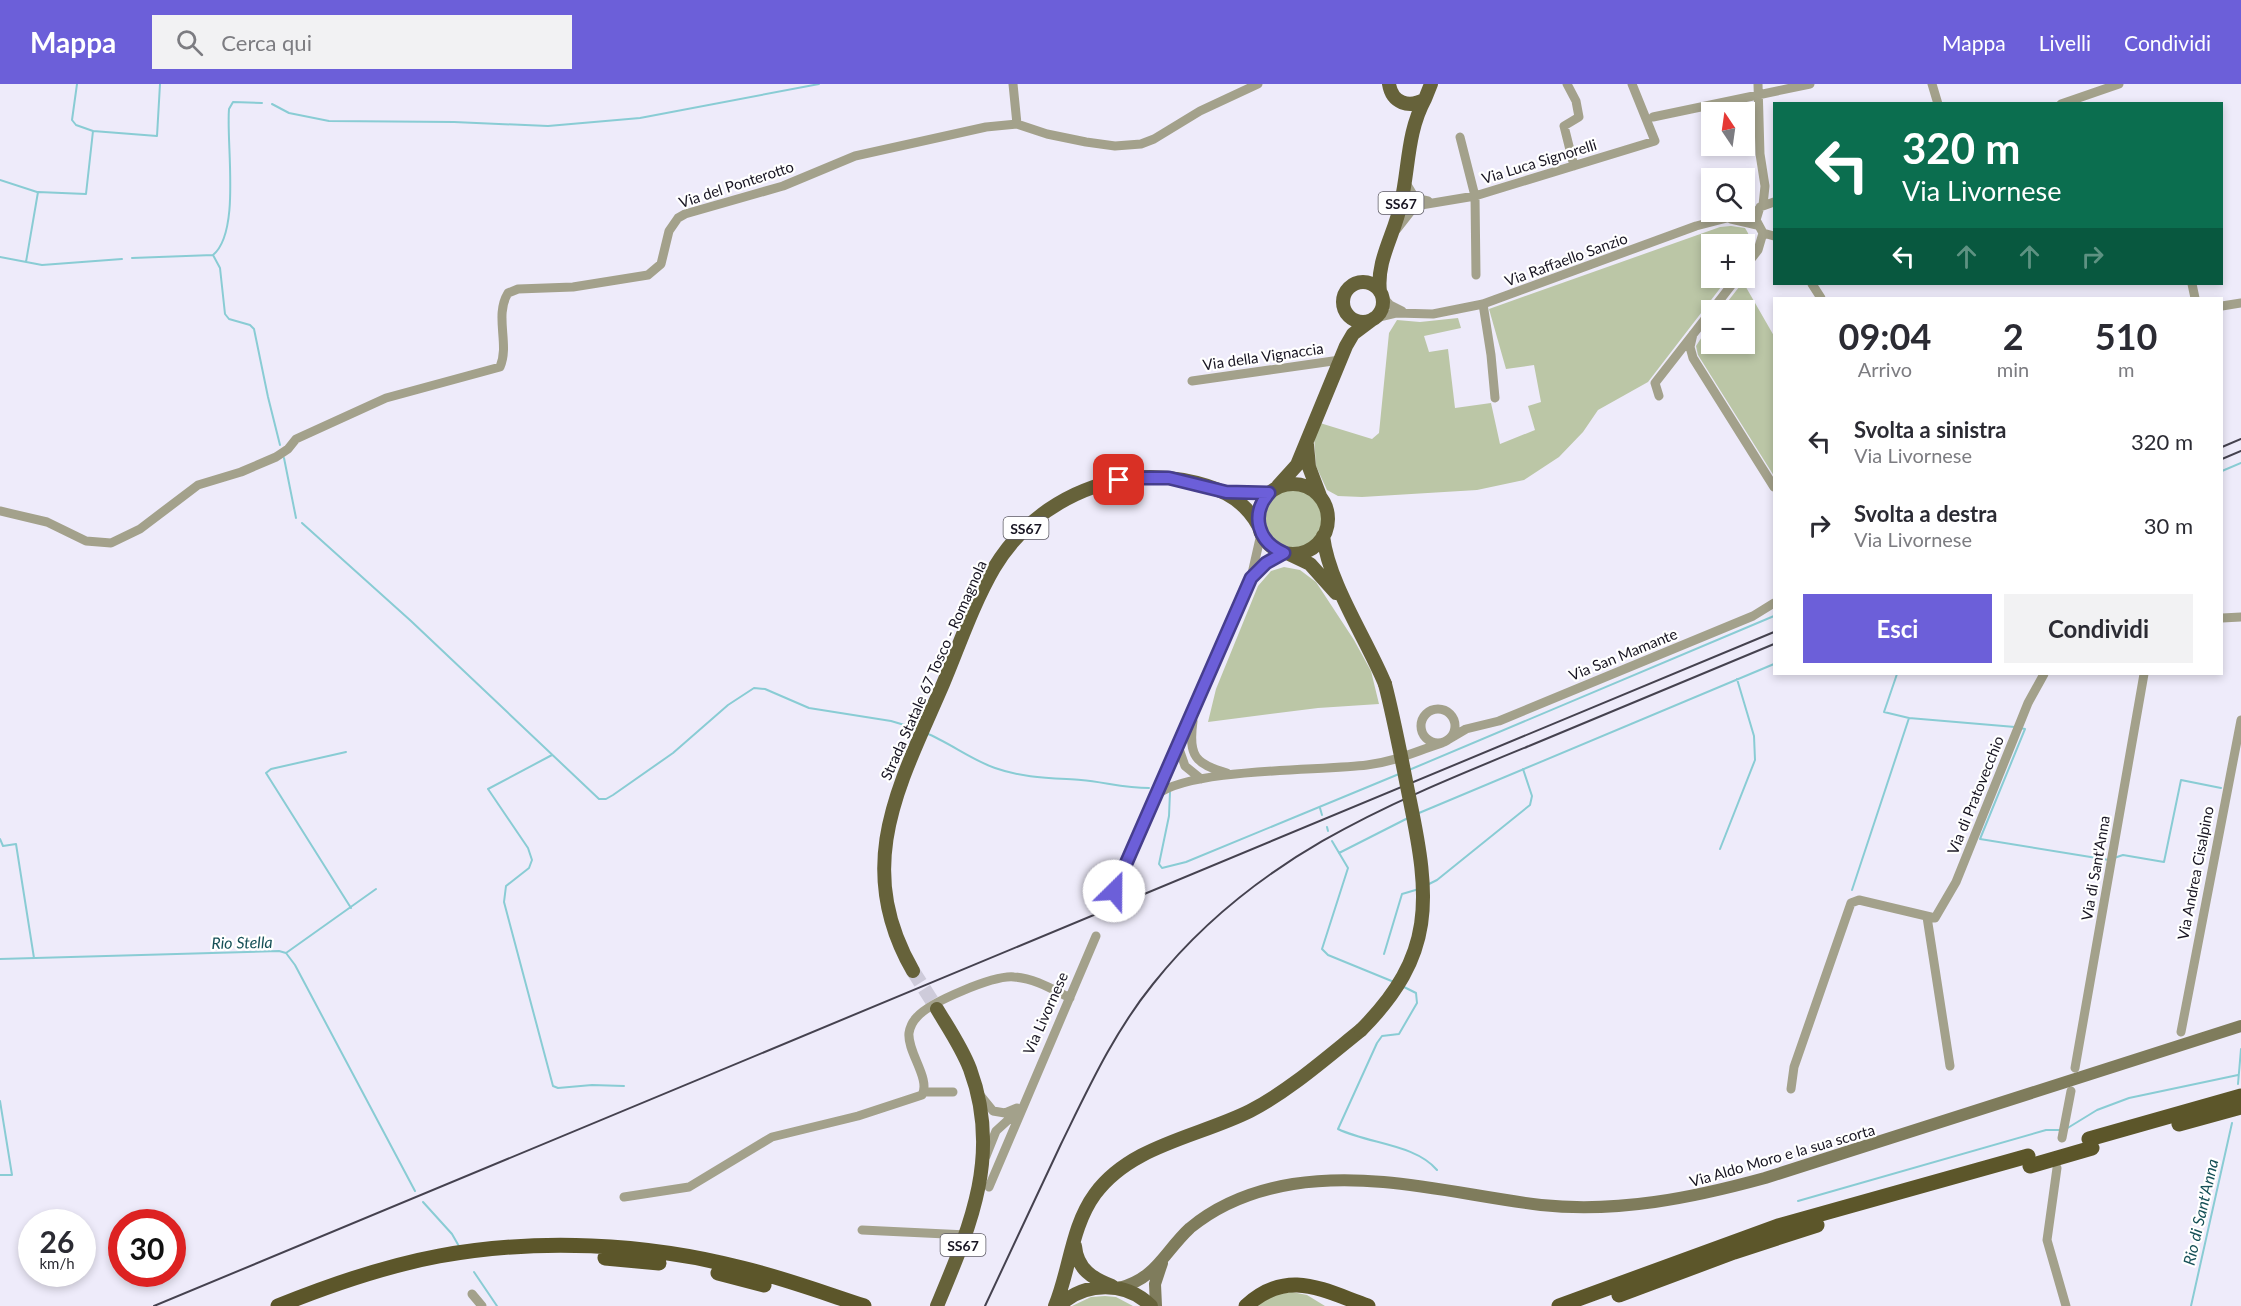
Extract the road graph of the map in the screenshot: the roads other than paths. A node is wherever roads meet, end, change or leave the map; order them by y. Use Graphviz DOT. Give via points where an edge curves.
graph roads {
  1 [pos="1013,84"];
  2 [pos="1258,84"];
  3 [pos="1389,84"];
  4 [pos="1567,84"];
  5 [pos="1632,84"];
  6 [pos="1810,84"];
  7 [pos="1932,84"];
  8 [pos="2119,84"];
  9 [pos="1431,89"];
  10 [pos="1758,89"];
  11 [pos="1395,99"];
  12 [pos="1937,102"];
  13 [pos="2067,102"];
  14 [pos="1653,117"];
  15 [pos="1017,124"];
  16 [pos="1460,137"];
  17 [pos="1409,145"];
  18 [pos="1574,166"];
  19 [pos="1405,182"];
  20 [pos="1765,186"];
  21 [pos="1475,196"];
  22 [pos="1773,199"];
  23 [pos="1430,202"];
  24 [pos="1773,202"];
  25 [pos="1761,208"];
  26 [pos="1755,210"];
  27 [pos="1711,222"];
  28 [pos="1738,222"];
  29 [pos="1760,229"];
  30 [pos="1773,236"];
  31 [pos="1390,240"];
  32 [pos="1755,253"];
  33 [pos="1382,259"];
  34 [pos="1476,275"];
  35 [pos="1357,282"];
  36 [pos="1729,288"];
  37 [pos="1381,294"];
  38 [pos="2241,303"];
  39 [pos="1483,304"];
  40 [pos="2223,306"];
  41 [pos="1345,311"];
  42 [pos="1413,314"];
  43 [pos="1374,318"];
  44 [pos="1693,334"];
  45 [pos="1346,346"];
  46 [pos="1340,360"];
  47 [pos="1191,381"];
  48 [pos="1659,396"];
  49 [pos="1495,398"];
  50 [pos="1307,440"];
  51 [pos="1773,486"];
  52 [pos="1271,491"];
  53 [pos="1226,492"];
  54 [pos="1320,498"];
  55 [pos="0,511"];
  56 [pos="1260,529"];
  57 [pos="1323,536"];
  58 [pos="1286,553"];
  59 [pos="1251,578"];
  60 [pos="1773,603"];
  61 [pos="1350,611"];
  62 [pos="2241,617"];
  63 [pos="2223,618"];
  64 [pos="2043,675"];
  65 [pos="2144,675"];
  66 [pos="1197,705"];
  67 [pos="1448,712"];
  68 [pos="2241,720"];
  69 [pos="1486,724"];
  70 [pos="1420,725"];
  71 [pos="1445,741"];
  72 [pos="1178,746"];
  73 [pos="1409,756"];
  74 [pos="1232,775"];
  75 [pos="1202,779"];
  76 [pos="1156,795"];
  77 [pos="1114,891"];
  78 [pos="1927,917"];
  79 [pos="1096,936"];
  80 [pos="913,971"];
  81 [pos="1070,998"];
  82 [pos="937,1009"];
  83 [pos="2241,1026"];
  84 [pos="2181,1032"];
  85 [pos="1950,1066"];
  86 [pos="2075,1068"];
  87 [pos="976,1087"];
  88 [pos="1791,1089"];
  89 [pos="2071,1091"];
  90 [pos="924,1092"];
  91 [pos="954,1092"];
  92 [pos="2241,1096"];
  93 [pos="1024,1103"];
  94 [pos="2241,1107"];
  95 [pos="2063,1133"];
  96 [pos="2090,1143"];
  97 [pos="2029,1161"];
  98 [pos="2057,1168"];
  99 [pos="984,1179"];
  100 [pos="624,1197"];
  101 [pos="861,1230"];
  102 [pos="967,1235"];
  103 [pos="1074,1241"];
  104 [pos="1163,1261"];
  105 [pos="687,1262"];
  106 [pos="1313,1287"];
  107 [pos="1117,1288"];
  108 [pos="472,1294"];
  109 [pos="1566,1303"];
  110 [pos="278,1306"];
  111 [pos="304,1306"];
  112 [pos="482,1306"];
  113 [pos="833,1306"];
  114 [pos="864,1306"];
  115 [pos="937,1306"];
  116 [pos="1057,1306"];
  117 [pos="1151,1306"];
  118 [pos="1156,1306"];
  119 [pos="1246,1306"];
  120 [pos="1334,1306"];
  121 [pos="1368,1306"];
  122 [pos="1552,1306"];
  123 [pos="1588,1306"];
  124 [pos="2066,1306"];
  1 -- 15 [label="street"];
  2 -- 15 [label="street" via="1141,144 1086,142"];
  3 -- 11 [label="main road, SS67"];
  4 -- 18 [label="street" via="1579,117 1564,126"];
  5 -- 18 [label="street, Via Luca Signorelli" via="1655,141"];
  6 -- 10 [label="street"];
  7 -- 12 [label="street"];
  8 -- 13 [label="street"];
  9 -- 11 [label="main road, SS67" via="1419,103"];
  9 -- 17 [label="main road, SS67" via="1416,117"];
  10 -- 14 [label="street"];
  10 -- 20 [label="street"];
  11 -- 17 [label="main road, SS67" via="1406,119"];
  15 -- 55 [label="street, Via del Ponterotto" via="958,131 865,153 783,186 685,214 669,231 661,264 648,275 508,292 501,313 500,367 386,398 296,439 276,457 198,485 140,529 111,543 86,541 47,522"];
  16 -- 21 [label="street"];
  17 -- 19 [label="main road, SS67"];
  18 -- 21 [label="street, Via Luca Signorelli"];
  19 -- 23 [label="street" via="1414,198"];
  19 -- 31 [label="main road, SS67"];
  20 -- 22 [label="street"];
  20 -- 25 [label="street"];
  21 -- 23 [label="street, Via Luca Signorelli"];
  21 -- 34 [label="street"];
  23 -- 31 [label="street" via="1411,211"];
  24 -- 25 [label="street, Via Raffaello Sanzio"];
  25 -- 26 [label="street, Via Raffaello Sanzio"];
  25 -- 29 [label="street"];
  27 -- 39 [label="street, Via Raffaello Sanzio"];
  28 -- 29 [label="street, Via Raffaello Sanzio"];
  29 -- 30 [label="street, Via Raffaello Sanzio"];
  29 -- 32 [label="street"];
  31 -- 33 [label="main road, SS67"];
  33 -- 35 [label="main road, SS67" via="1369,276"];
  33 -- 37 [label="main road, SS67" via="1378,280"];
  35 -- 37 [label="main road" via="1370,283"];
  35 -- 41 [label="main road, SS67" via="1344,294"];
  36 -- 44 [label="street"];
  37 -- 42 [label="street, Via Raffaello Sanzio" via="1395,308"];
  37 -- 43 [label="main road, SS67" via="1382,308"];
  38 -- 40 [label="street"];
  39 -- 42 [label="street, Via Raffaello Sanzio" via="1444,313"];
  39 -- 49 [label="street"];
  41 -- 43 [label="main road" via="1360,322"];
  41 -- 45 [label="main road, SS67"];
  42 -- 43 [label="street, Via Raffaello Sanzio"];
  43 -- 45 [label="main road, SS67" via="1353,334"];
  44 -- 48 [label="street" via="1655,383"];
  44 -- 51 [label="street" via="1693,358"];
  45 -- 46 [label="main road, SS67"];
  46 -- 47 [label="street, Via della Vignaccia"];
  46 -- 50 [label="main road, SS67"];
  50 -- 52 [label="main road, SS67" via="1297,465"];
  50 -- 54 [label="main road, SS67" via="1309,467"];
  52 -- 53 [label="main road, SS67"];
  52 -- 54 [label="main road, SS67" via="1287,484 1301,485"];
  52 -- 56 [label="main road, SS67" via="1261,505"];
  53 -- 56 [label="main road, SS67" via="1247,508"];
  53 -- 80 [label="main road, Strada Statale 67 Tosco - Romagnola / SS67" via="1178,479 1129,479 1085,490 1040,515 995,567 891,811 883,860 889,917"];
  54 -- 57 [label="main road, SS67" via="1328,517"];
  56 -- 58 [label="main road, SS67" via="1267,543"];
  56 -- 59 [label="street, SS67"];
  57 -- 58 [label="main road, SS67" via="1308,550"];
  57 -- 61 [label="main road" via="1334,577"];
  58 -- 59 [label="street, SS67" via="1266,563"];
  58 -- 61 [label="main road" via="1310,564"];
  59 -- 66 [label="street, SS67"];
  60 -- 69 [label="street, Via San Mamante" via="1753,616"];
  61 -- 103 [label="main road, bridge" via="1385,684 1420,847 1424,910 1414,953 1379,1012 1308,1073 1251,1110 1157,1148 1107,1179 1082,1216"];
  62 -- 63 [label="street"];
  64 -- 78 [label="street, Via di Pratovecchio" via="2028,703 1956,882 1937,915"];
  65 -- 86 [label="street, Via di Sant'Anna"];
  66 -- 72 [label="street, SS67"];
  66 -- 74 [label="street" via="1191,737 1197,761"];
  67 -- 69 [label="street" via="1465,722"];
  67 -- 70 [label="street" via="1433,710"];
  67 -- 71 [label="street" via="1455,725"];
  68 -- 84 [label="street, Via Andrea Cisalpino"];
  69 -- 71 [label="street, Via San Mamante"];
  70 -- 71 [label="street" via="1427,739"];
  70 -- 73 [label="street"];
  71 -- 73 [label="street, Via San Mamante"];
  72 -- 75 [label="street" via="1185,766"];
  72 -- 76 [label="street, SS67"];
  73 -- 74 [label="street" via="1366,765"];
  74 -- 75 [label="street"];
  75 -- 76 [label="street" via="1168,786"];
  76 -- 77 [label="street, SS67"];
  78 -- 85 [label="street"];
  78 -- 88 [label="street" via="1859,900 1851,903 1794,1067"];
  79 -- 81 [label="street, Via Livornese / SS67"];
  81 -- 90 [label="street" via="1033,981 1008,977 926,1009 914,1021 909,1036"];
  81 -- 93 [label="street, Via Livornese / SS67"];
  82 -- 87 [label="main road, SS67" via="964,1055"];
  83 -- 104 [label="main road, Via Aldo Moro e la sua scorta" via="1818,1162 1699,1195 1617,1207 1577,1207 1390,1183 1308,1182 1271,1188 1227,1204 1191,1228"];
  87 -- 93 [label="street, SS67" via="993,1112 1005,1113"];
  87 -- 99 [label="main road, SS67" via="984,1133"];
  89 -- 95 [label="street"];
  90 -- 91 [label="street"];
  90 -- 100 [label="street" via="858,1116 772,1137 689,1187"];
  92 -- 96 [label="highway"];
  93 -- 99 [label="street, Via Livornese / SS67"];
  93 -- 99 [label="street, Via Livornese / SS67" via="996,1131"];
  94 -- 96 [label="highway"];
  96 -- 97 [label="highway, bridge"];
  97 -- 109 [label="highway" via="1778,1226"];
  97 -- 123 [label="highway" via="1734,1252"];
  98 -- 124 [label="street" via="2047,1240"];
  99 -- 102 [label="main road, Via Livornese / SS67"];
  101 -- 102 [label="street"];
  102 -- 115 [label="main road, Via Livornese / SS67"];
  103 -- 107 [label="main road" via="1083,1269"];
  103 -- 116 [label="main road"];
  104 -- 107 [label="main road, Via Aldo Moro e la sua scorta" via="1143,1280"];
  104 -- 118 [label="main road, Via Aldo Moro e la sua scorta" via="1155,1284"];
  105 -- 110 [label="highway" via="632,1250 586,1247 483,1251 439,1256 352,1279"];
  105 -- 111 [label="highway" via="595,1257 490,1259 387,1278"];
  105 -- 113 [label="highway"];
  105 -- 114 [label="highway" via="741,1267"];
  106 -- 119 [label="highway" via="1293,1283 1277,1286"];
  106 -- 120 [label="highway"];
  106 -- 121 [label="highway"];
  107 -- 116 [label="main road" via="1080,1292"];
  107 -- 117 [label="main road"];
  108 -- 112 [label="street"];
  109 -- 122 [label="highway"];
}
